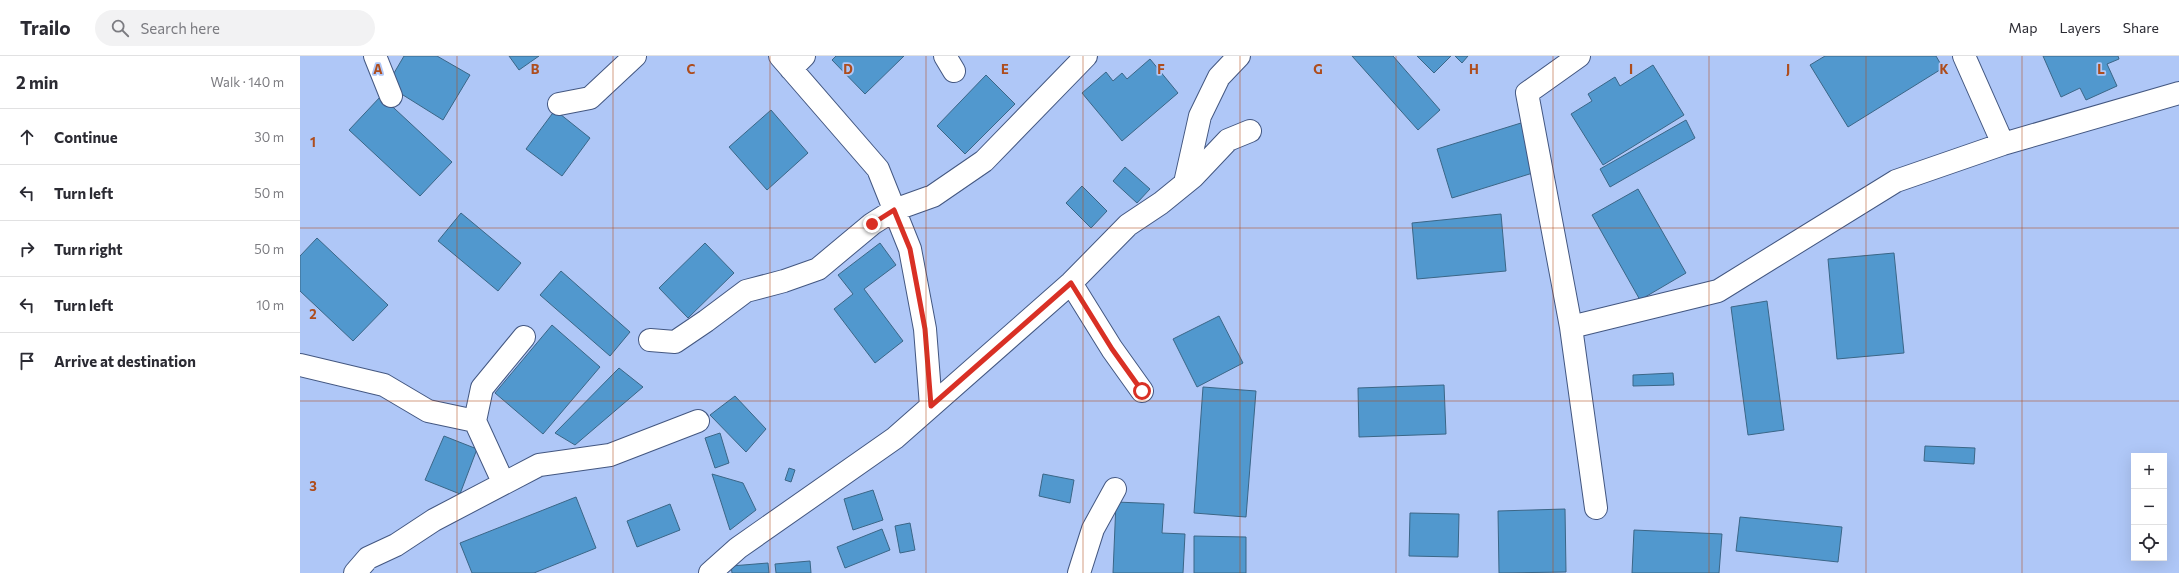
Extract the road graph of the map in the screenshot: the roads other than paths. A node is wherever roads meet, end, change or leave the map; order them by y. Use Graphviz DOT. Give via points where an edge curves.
graph roads {
  1 [pos="375,56"];
  2 [pos="635,56"];
  3 [pos="1086,56"];
  4 [pos="1239,56"];
  5 [pos="1579,56"];
  6 [pos="1964,56"];
  7 [pos="791,60"];
  8 [pos="2179,93"];
  9 [pos="391,96"];
  10 [pos="559,104"];
  11 [pos="1250,130"];
  12 [pos="2004,144"];
  13 [pos="1185,183"];
  14 [pos="894,210"];
  15 [pos="1071,283"];
  16 [pos="1571,327"];
  17 [pos="524,337"];
  18 [pos="650,340"];
  19 [pos="300,365"];
  20 [pos="1142,391"];
  21 [pos="931,406"];
  22 [pos="475,421"];
  23 [pos="698,422"];
  24 [pos="503,482"];
  25 [pos="1115,489"];
  26 [pos="1596,508"];
  27 [pos="355,573"];
  28 [pos="710,573"];
  29 [pos="1079,573"];
  1 -- 9 [label="street"];
  2 -- 10 [label="street" via="590,98"];
  3 -- 14 [label="street" via="984,161 933,196"];
  4 -- 13 [label="street" via="1219,77 1200,116"];
  5 -- 16 [label="street" via="1527,93"];
  6 -- 12 [label="street"];
  7 -- 14 [label="street" via="878,169"];
  8 -- 12 [label="street"];
  11 -- 13 [label="street" via="1228,140"];
  12 -- 16 [label="street" via="1896,181 1718,291"];
  13 -- 15 [label="street" via="1128,225"];
  14 -- 18 [label="street" via="872,224 818,269 746,291 675,342"];
  14 -- 21 [label="street" via="910,249 925,329"];
  15 -- 20 [label="street"];
  15 -- 21 [label="street"];
  16 -- 26 [label="street"];
  17 -- 22 [label="street" via="482,388"];
  19 -- 22 [label="street" via="384,385 428,411"];
  21 -- 28 [label="street" via="895,438 738,548"];
  22 -- 24 [label="street"];
  23 -- 24 [label="street" via="610,455 539,465"];
  24 -- 27 [label="street" via="434,520 396,545 368,558"];
  25 -- 29 [label="street" via="1093,529"];
}
